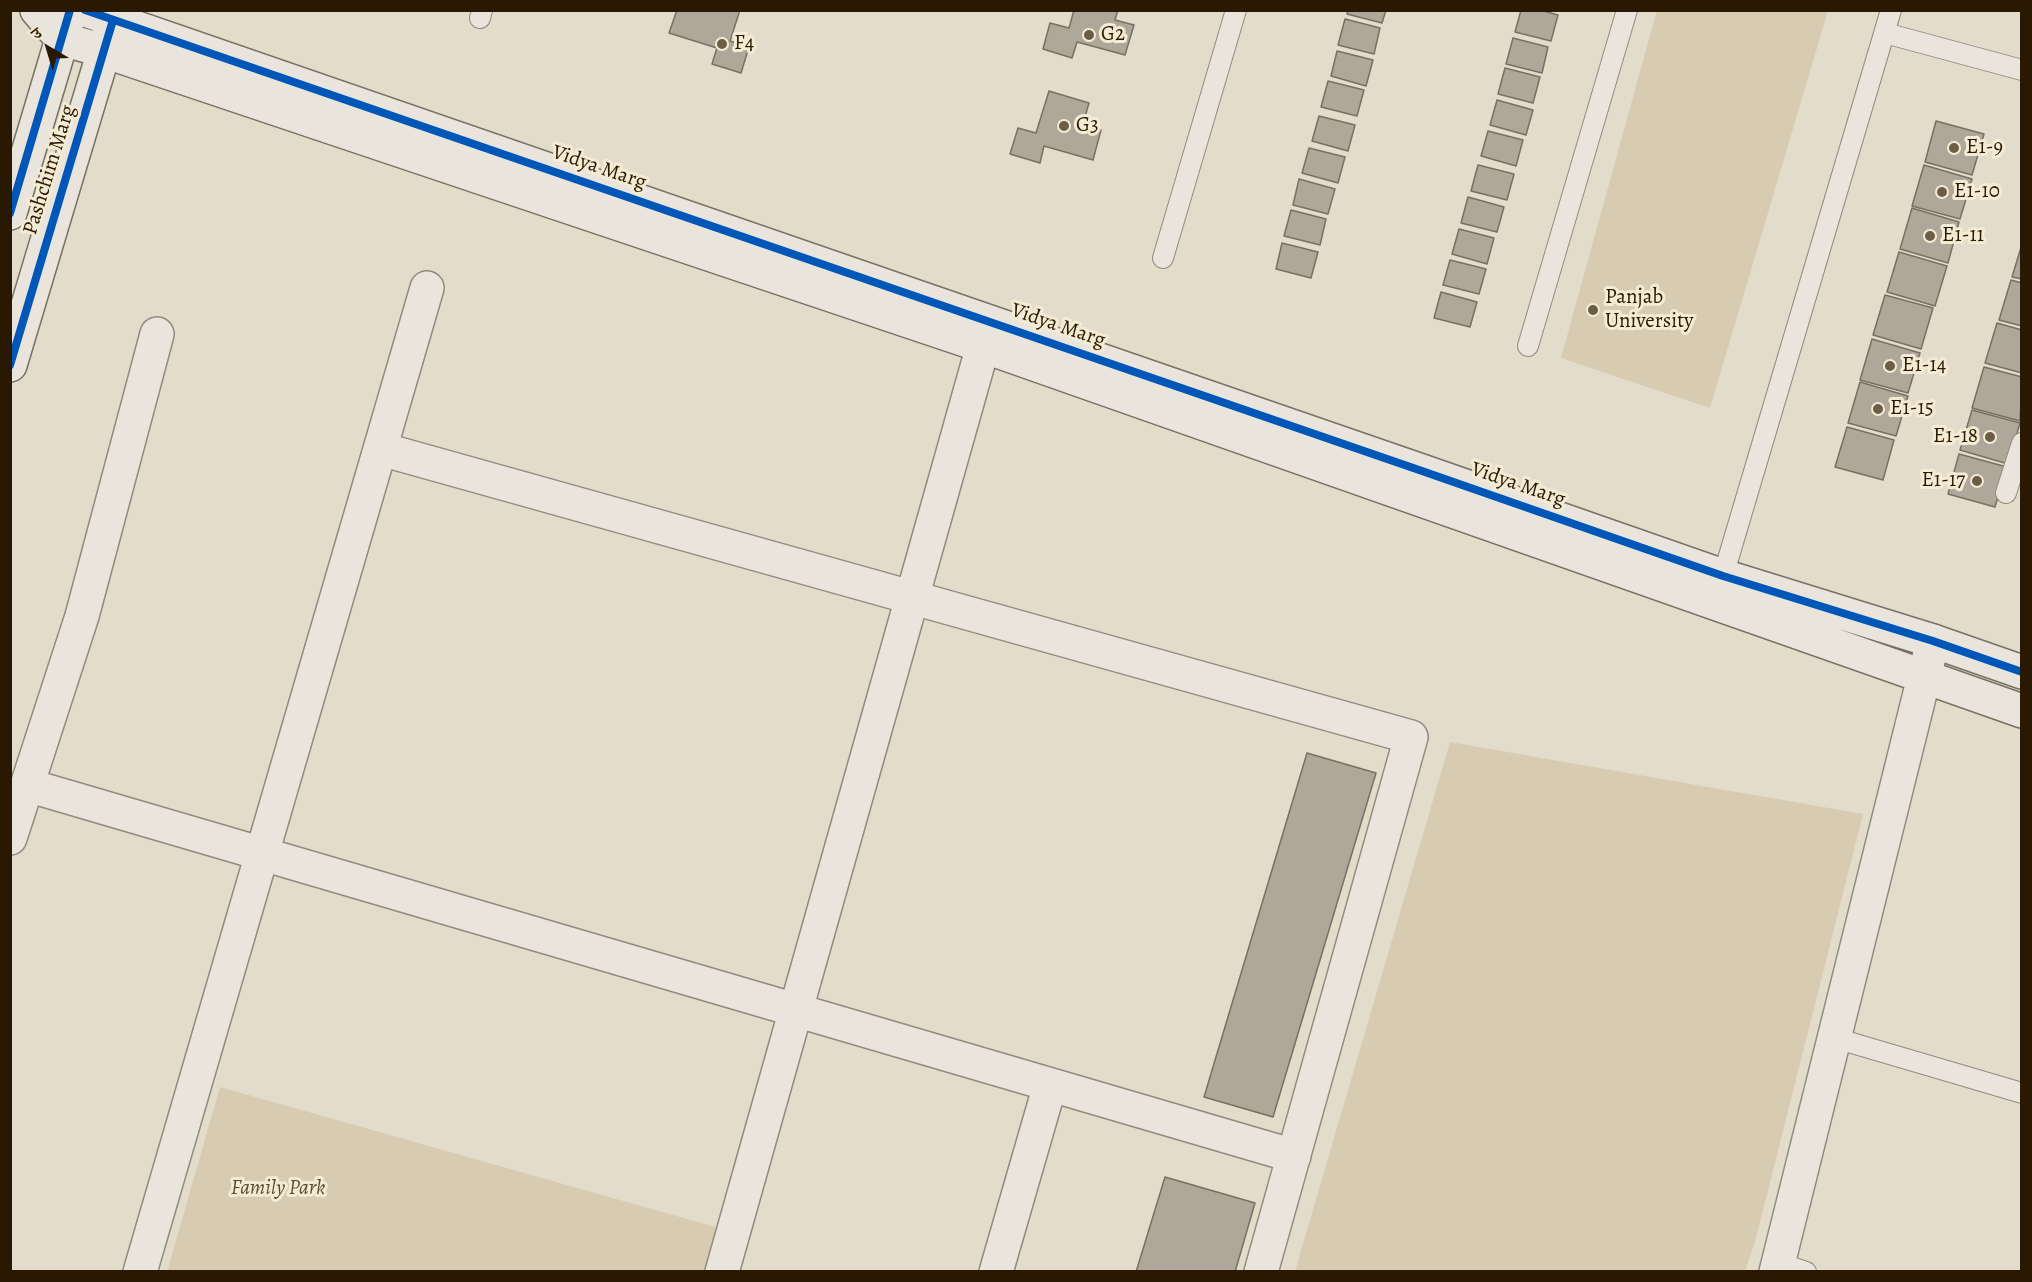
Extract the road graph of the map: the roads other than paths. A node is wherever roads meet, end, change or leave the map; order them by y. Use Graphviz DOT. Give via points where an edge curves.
graph roads {
  1 [pos="37,10"];
  2 [pos="1236,10"];
  3 [pos="1627,10"];
  4 [pos="1891,10"];
  5 [pos="99,15"];
  6 [pos="66,25"];
  7 [pos="1885,33"];
  8 [pos="104,51"];
  9 [pos="2022,70"];
  10 [pos="10,213"];
  11 [pos="1163,258"];
  12 [pos="427,288"];
  13 [pos="157,334"];
  14 [pos="983,346"];
  15 [pos="1528,346"];
  16 [pos="10,365"];
  17 [pos="2022,443"];
  18 [pos="381,449"];
  19 [pos="2006,493"];
  20 [pos="1723,576"];
  21 [pos="912,597"];
  22 [pos="1933,641"];
  23 [pos="2022,672"];
  24 [pos="1924,676"];
  25 [pos="2022,711"];
  26 [pos="27,785"];
  27 [pos="10,838"];
  28 [pos="262,854"];
  29 [pos="796,1011"];
  30 [pos="1835,1038"];
  31 [pos="1050,1085"];
  32 [pos="2022,1093"];
  33 [pos="1294,1156"];
  34 [pos="1787,1269"];
  35 [pos="140,1272"];
  36 [pos="722,1272"];
  37 [pos="996,1272"];
  38 [pos="1261,1272"];
  1 -- 6 [label="street"];
  2 -- 11 [label="lane"];
  3 -- 15 [label="lane"];
  4 -- 7 [label="lane"];
  5 -- 8 [label="street, Pashchim Marg"];
  5 -- 20 [label="street, Vidya Marg"];
  6 -- 8 [label="street, Vidya Marg"];
  6 -- 10 [label="street"];
  7 -- 9 [label="lane"];
  7 -- 20 [label="lane"];
  8 -- 14 [label="street, Vidya Marg"];
  8 -- 16 [label="street, Pashchim Marg"];
  12 -- 18 [label="street"];
  13 -- 26 [label="street" via="82,616"];
  14 -- 21 [label="street"];
  14 -- 24 [label="street, Vidya Marg"];
  17 -- 19 [label="lane"];
  18 -- 21 [label="street"];
  18 -- 28 [label="street"];
  20 -- 22 [label="street, Vidya Marg"];
  21 -- 29 [label="street"];
  21 -- 33 [label="street" via="1411,737"];
  22 -- 23 [label="street, Vidya Marg"];
  22 -- 24 [label="street"];
  24 -- 25 [label="street, Vidya Marg"];
  24 -- 30 [label="street"];
  26 -- 27 [label="street"];
  26 -- 28 [label="street"];
  28 -- 29 [label="street"];
  28 -- 35 [label="street"];
  29 -- 31 [label="street"];
  29 -- 36 [label="street"];
  30 -- 32 [label="lane"];
  30 -- 34 [label="street"];
  31 -- 33 [label="street"];
  31 -- 37 [label="street"];
  33 -- 38 [label="street"];
}
